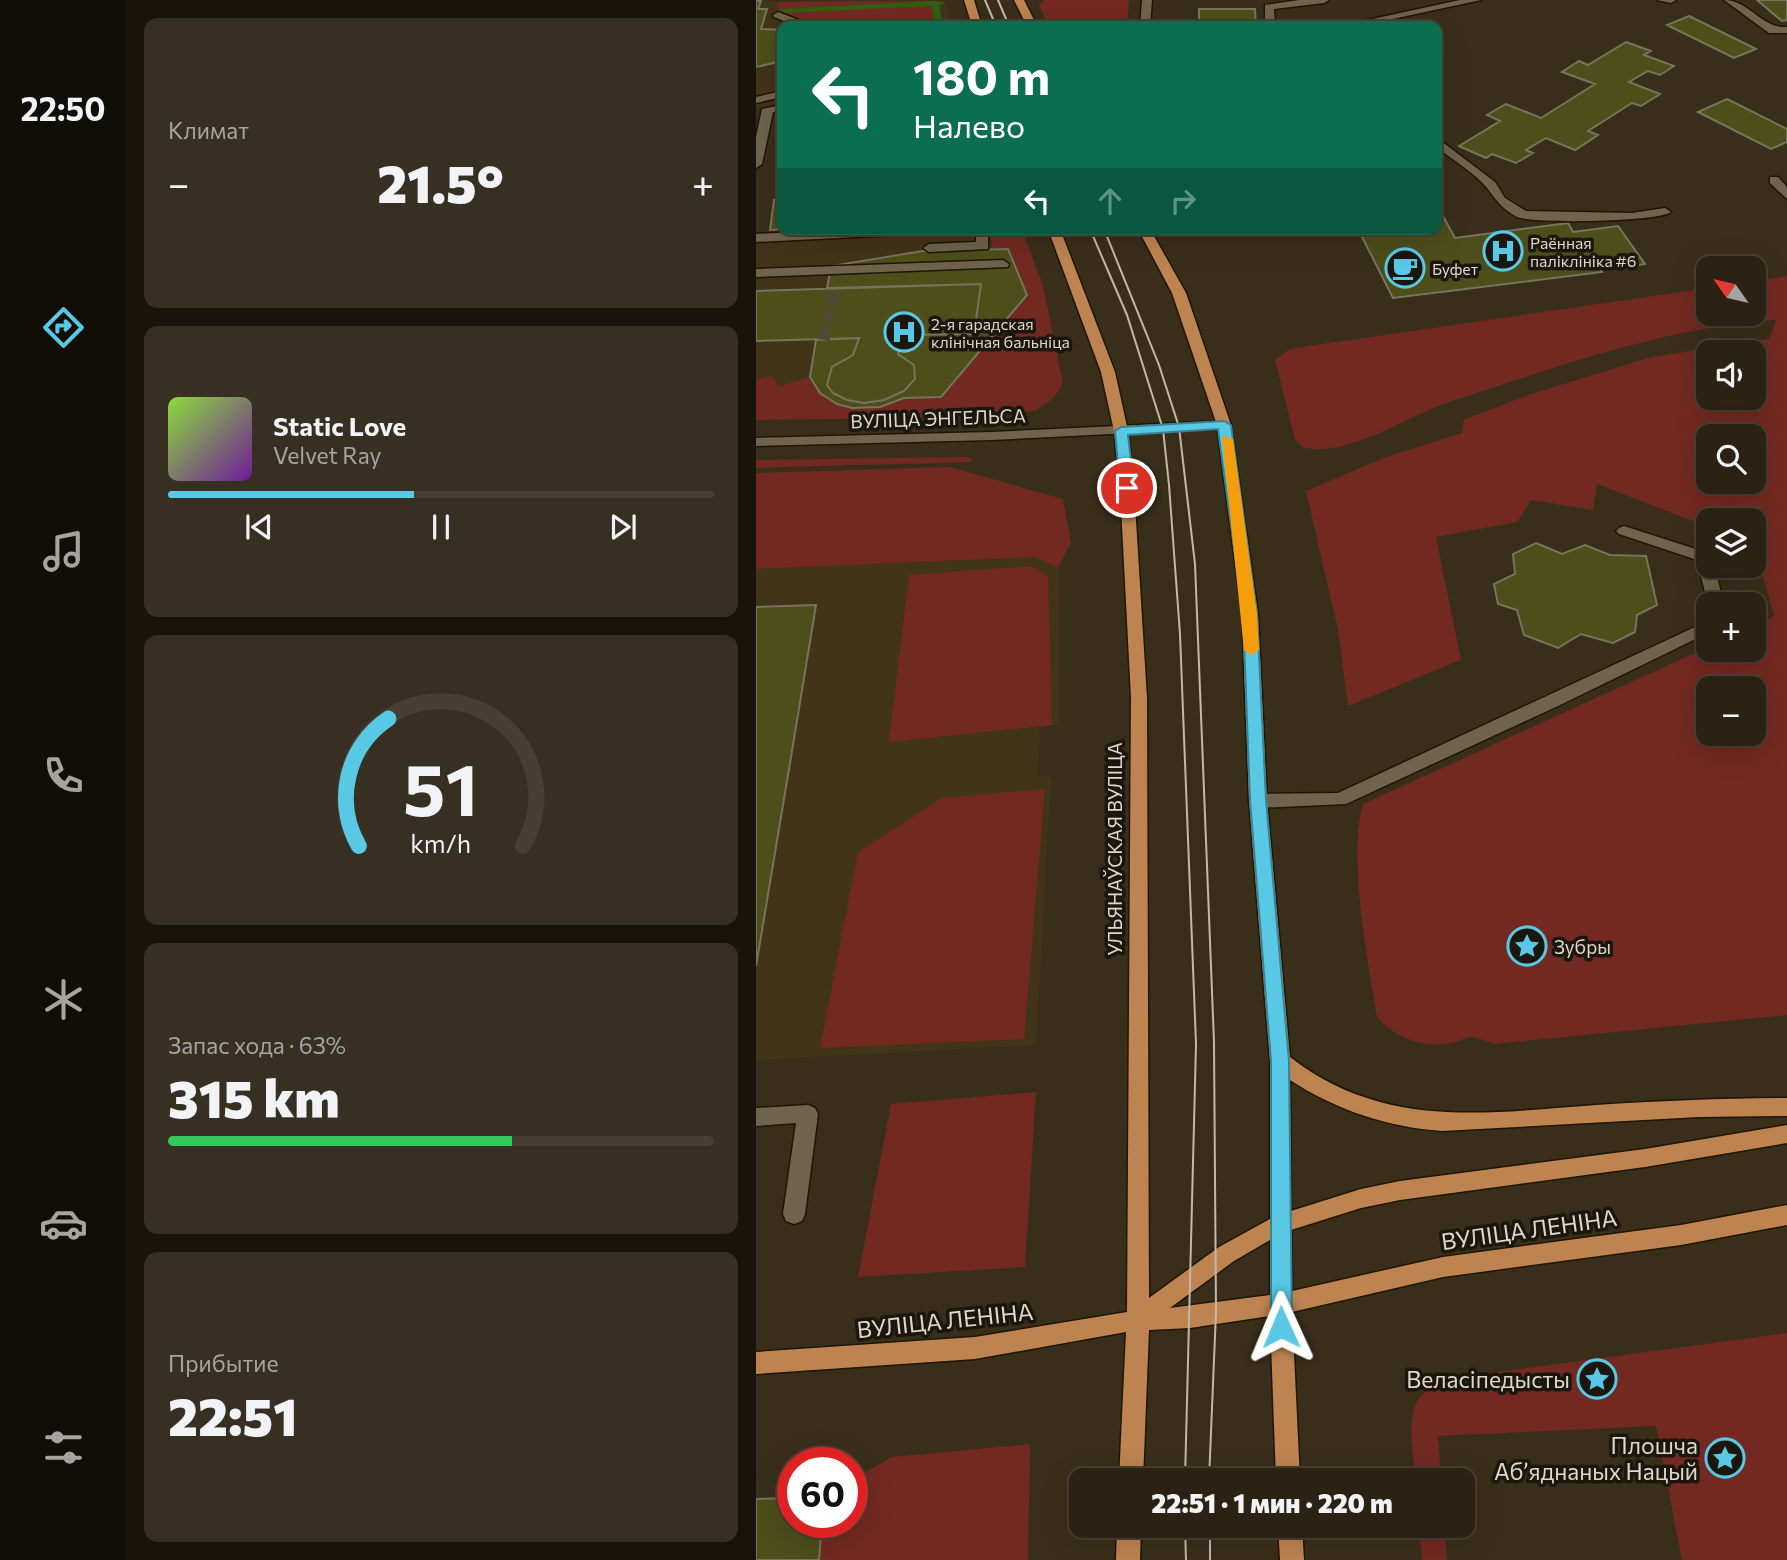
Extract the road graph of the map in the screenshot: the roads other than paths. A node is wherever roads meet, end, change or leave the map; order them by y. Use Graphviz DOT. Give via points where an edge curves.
graph roads {
  1 [pos="969,0"];
  2 [pos="1019,0"];
  3 [pos="1147,0"];
  4 [pos="1324,0"];
  5 [pos="1476,0"];
  6 [pos="1662,0"];
  7 [pos="1671,0"];
  8 [pos="1729,0"];
  9 [pos="1452,2"];
  10 [pos="778,15"];
  11 [pos="793,21"];
  12 [pos="975,21"];
  13 [pos="1030,21"];
  14 [pos="1145,21"];
  15 [pos="1270,21"];
  16 [pos="1367,21"];
  17 [pos="1787,30"];
  18 [pos="777,94"];
  19 [pos="756,100"];
  20 [pos="777,108"];
  21 [pos="1442,145"];
  22 [pos="756,164"];
  23 [pos="1773,180"];
  24 [pos="1787,195"];
  25 [pos="1665,212"];
  26 [pos="816,235"];
  27 [pos="982,235"];
  28 [pos="1056,235"];
  29 [pos="1150,235"];
  30 [pos="756,238"];
  31 [pos="929,248"];
  32 [pos="1003,264"];
  33 [pos="838,271"];
  34 [pos="756,273"];
  35 [pos="836,288"];
  36 [pos="1224,425"];
  37 [pos="1121,431"];
  38 [pos="756,442"];
  39 [pos="1624,531"];
  40 [pos="1713,592"];
  41 [pos="1696,632"];
  42 [pos="1258,800"];
  43 [pos="1280,1061"];
  44 [pos="1787,1107"];
  45 [pos="756,1116"];
  46 [pos="1787,1134"];
  47 [pos="794,1214"];
  48 [pos="1787,1215"];
  49 [pos="1282,1223"];
  50 [pos="1280,1304"];
  51 [pos="1138,1320"];
  52 [pos="756,1363"];
  53 [pos="1132,1468"];
  54 [pos="1287,1468"];
  55 [pos="1129,1538"];
  56 [pos="1291,1538"];
  57 [pos="1128,1560"];
  58 [pos="1292,1560"];
  1 -- 12 [label="main road"];
  2 -- 13 [label="main road"];
  3 -- 14 [label="street"];
  4 -- 15 [label="street" via="1269,7"];
  5 -- 9 [label="street"];
  6 -- 7 [label="street"];
  8 -- 17 [label="street" via="1773,31"];
  9 -- 16 [label="street"];
  10 -- 11 [label="street"];
  18 -- 19 [label="street"];
  20 -- 22 [label="street" via="768,109"];
  21 -- 25 [label="street" via="1491,185 1500,200 1523,215 1632,217"];
  23 -- 24 [label="street"];
  26 -- 30 [label="street"];
  27 -- 31 [label="street" via="983,246"];
  28 -- 37 [label="main road, УЛЬЯНАЎСКАЯ ВУЛІЦА" via="1108,372"];
  29 -- 36 [label="main road" via="1179,293"];
  32 -- 33 [label="street"];
  33 -- 34 [label="street"];
  33 -- 35 [label="street"];
  36 -- 37 [label="street, ВУЛІЦА ЭНГЕЛЬСА"];
  36 -- 42 [label="main road" via="1250,614"];
  37 -- 38 [label="street, ВУЛІЦА ЭНГЕЛЬСА"];
  37 -- 51 [label="main road, УЛЬЯНАЎСКАЯ ВУЛІЦА" via="1139,698"];
  39 -- 40 [label="street" via="1704,557"];
  41 -- 42 [label="street" via="1340,799"];
  42 -- 43 [label="main road"];
  43 -- 44 [label="main road" via="1305,1082 1342,1098 1374,1111 1427,1121 1727,1105"];
  43 -- 49 [label="main road"];
  45 -- 47 [label="street" via="808,1114"];
  46 -- 49 [label="main road" via="1601,1164 1434,1183 1347,1201"];
  48 -- 50 [label="main road, ВУЛІЦА ЛЕНІНА" via="1681,1235 1443,1267"];
  49 -- 50 [label="main road"];
  49 -- 51 [label="main road" via="1217,1259"];
  50 -- 51 [label="main road, ВУЛІЦА ЛЕНІНА" via="1190,1318"];
  50 -- 54 [label="main road"];
  51 -- 52 [label="main road, ВУЛІЦА ЛЕНІНА" via="975,1348"];
  51 -- 53 [label="main road, УЛЬЯНАЎСКАЯ ВУЛІЦА"];
  55 -- 57 [label="main road"];
  56 -- 58 [label="main road"];
}
